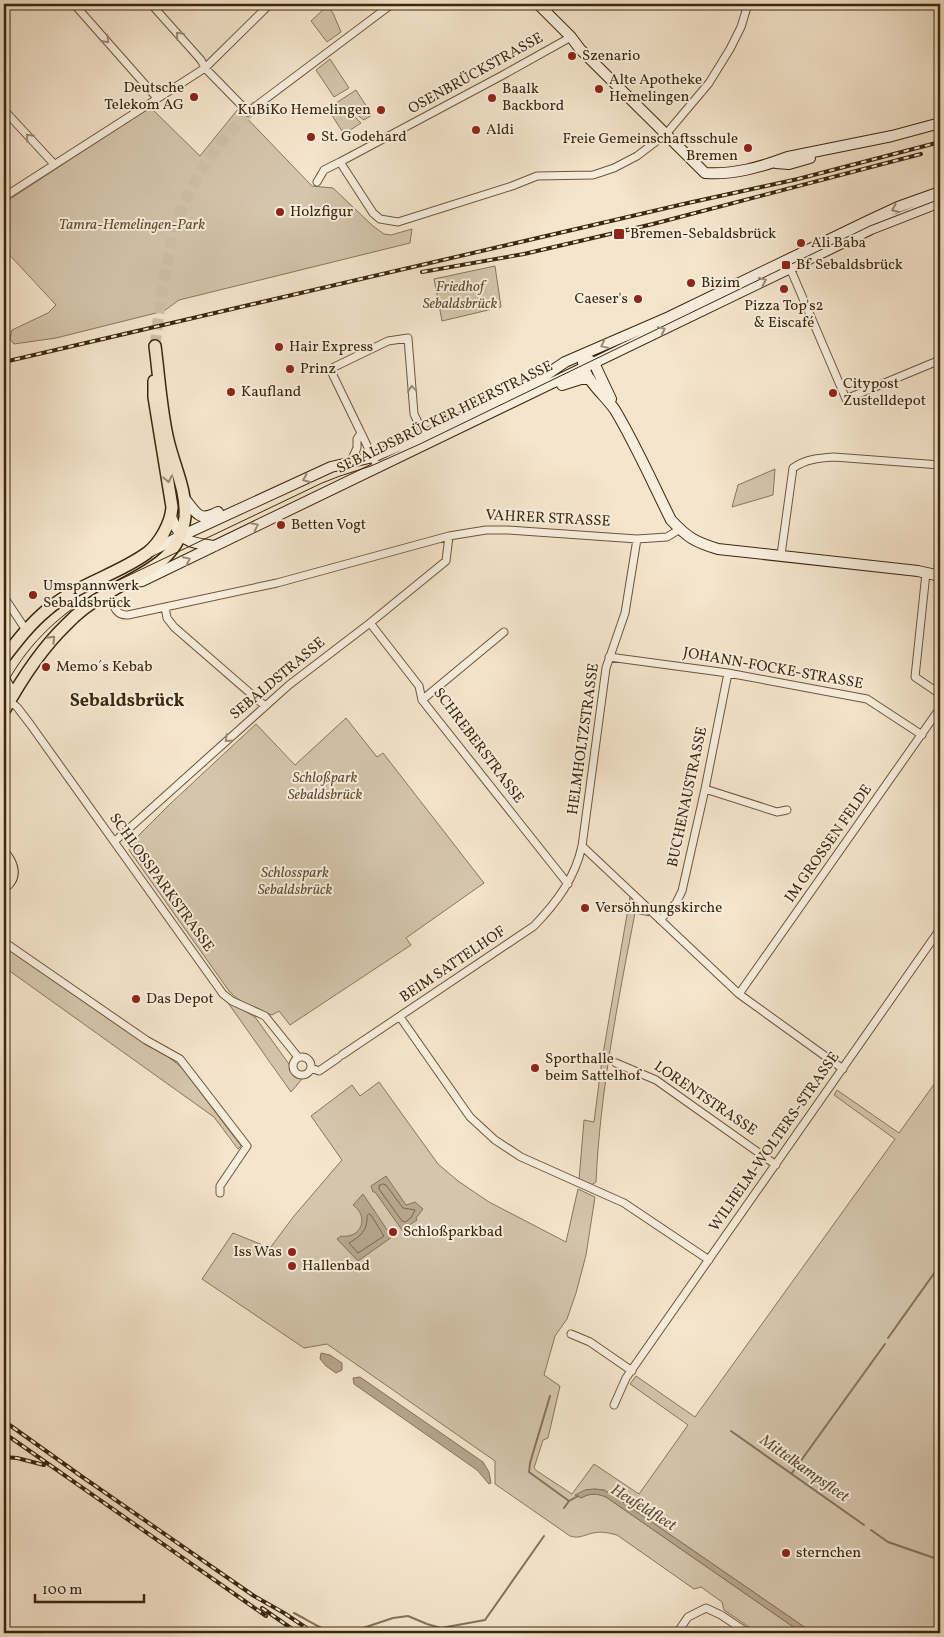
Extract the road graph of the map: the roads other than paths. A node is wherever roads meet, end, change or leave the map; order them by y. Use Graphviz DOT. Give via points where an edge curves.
graph roads {
  1 [pos="74,4"];
  2 [pos="151,4"];
  3 [pos="270,4"];
  4 [pos="392,4"];
  5 [pos="538,4"];
  6 [pos="748,4"];
  7 [pos="571,37"];
  8 [pos="205,68"];
  9 [pos="157,98"];
  10 [pos="4,110"];
  11 [pos="940,123"];
  12 [pos="666,134"];
  13 [pos="340,162"];
  14 [pos="54,164"];
  15 [pos="317,182"];
  16 [pos="940,192"];
  17 [pos="4,196"];
  18 [pos="940,202"];
  19 [pos="790,268"];
  20 [pos="582,355"];
  21 [pos="940,360"];
  22 [pos="594,363"];
  23 [pos="584,368"];
  24 [pos="590,379"];
  25 [pos="554,383"];
  26 [pos="614,409"];
  27 [pos="361,433"];
  28 [pos="424,435"];
  29 [pos="373,457"];
  30 [pos="351,461"];
  31 [pos="940,465"];
  32 [pos="378,468"];
  33 [pos="185,499"];
  34 [pos="257,500"];
  35 [pos="172,517"];
  36 [pos="680,529"];
  37 [pos="181,536"];
  38 [pos="449,536"];
  39 [pos="637,539"];
  40 [pos="215,546"];
  41 [pos="148,553"];
  42 [pos="781,555"];
  43 [pos="926,572"];
  44 [pos="940,576"];
  45 [pos="126,584"];
  46 [pos="109,592"];
  47 [pos="4,597"];
  48 [pos="165,607"];
  49 [pos="370,623"];
  50 [pos="26,630"];
  51 [pos="504,632"];
  52 [pos="610,657"];
  53 [pos="4,658"];
  54 [pos="728,673"];
  55 [pos="4,678"];
  56 [pos="940,694"];
  57 [pos="422,700"];
  58 [pos="9,702"];
  59 [pos="265,706"];
  60 [pos="940,708"];
  61 [pos="922,735"];
  62 [pos="705,789"];
  63 [pos="787,810"];
  64 [pos="115,841"];
  65 [pos="582,846"];
  66 [pos="568,884"];
  67 [pos="660,920"];
  68 [pos="940,929"];
  69 [pos="4,942"];
  70 [pos="739,994"];
  71 [pos="400,1016"];
  72 [pos="298,1057"];
  73 [pos="616,1062"];
  74 [pos="311,1068"];
  75 [pos="843,1069"];
  76 [pos="776,1165"];
  77 [pos="220,1193"];
  78 [pos="710,1260"];
  79 [pos="571,1334"];
  80 [pos="632,1371"];
  81 [pos="614,1406"];
  82 [pos="676,1633"];
  83 [pos="748,1633"];
  1 -- 9 [label="street, one-way"];
  8 -- 2 [label="street, one-way"];
  3 -- 8 [label="street"];
  4 -- 8 [label="street" via="248,112"];
  5 -- 7 [label="main road"];
  6 -- 12 [label="street" via="741,27 709,83"];
  7 -- 12 [label="main road"];
  7 -- 13 [label="street, OSENBRÜCKSTRASSE"];
  8 -- 9 [label="street"];
  9 -- 14 [label="street"];
  14 -- 10 [label="street, one-way"];
  11 -- 12 [label="main road" via="834,148 790,164 772,163 738,172 705,173"];
  12 -- 13 [label="street" via="637,156 614,168 593,174 538,176 398,222 380,219 373,213"];
  13 -- 15 [label="street, OSENBRÜCKSTRASSE" via="324,170"];
  14 -- 17 [label="street"];
  16 -- 20 [label="main road, SEBALDSBRÜCKER HEERSTRASSE, one-way" via="855,226"];
  18 -- 19 [label="main road, SEBALDSBRÜCKER HEERSTRASSE" via="871,229"];
  19 -- 21 [label="street" via="846,399"];
  22 -- 19 [label="main road, SEBALDSBRÜCKER HEERSTRASSE, one-way"];
  20 -- 22 [label="main road"];
  20 -- 23 [label="main road"];
  20 -- 28 [label="main road, SEBALDSBRÜCKER HEERSTRASSE" via="518,391"];
  22 -- 23 [label="main road, SEBALDSBRÜCKER HEERSTRASSE"];
  22 -- 26 [label="main road"];
  23 -- 24 [label="main road"];
  23 -- 25 [label="main road, SEBALDSBRÜCKER HEERSTRASSE"];
  24 -- 25 [label="main road" via="561,385"];
  24 -- 26 [label="main road"];
  25 -- 32 [label="main road, SEBALDSBRÜCKER HEERSTRASSE"];
  26 -- 36 [label="main road" via="671,520"];
  28 -- 27 [label="street, one-way" via="414,414 408,338 388,341 330,369"];
  27 -- 29 [label="street"];
  27 -- 30 [label="street"];
  28 -- 29 [label="main road, SEBALDSBRÜCKER HEERSTRASSE"];
  29 -- 30 [label="main road, SEBALDSBRÜCKER HEERSTRASSE"];
  29 -- 32 [label="street"];
  30 -- 34 [label="main road, SEBALDSBRÜCKER HEERSTRASSE, one-way"];
  31 -- 42 [label="street" via="834,457 802,462 793,468"];
  40 -- 32 [label="main road, SEBALDSBRÜCKER HEERSTRASSE, one-way"];
  33 -- 34 [label="main road" via="203,517 245,500"];
  33 -- 35 [label="main road, one-way" via="168,439 155,346 154,397 171,492"];
  33 -- 37 [label="main road"];
  34 -- 37 [label="main road, SEBALDSBRÜCKER HEERSTRASSE"];
  35 -- 37 [label="main road"];
  35 -- 41 [label="main road"];
  36 -- 39 [label="street, VAHRER STRASSE" via="667,537"];
  36 -- 42 [label="main road" via="697,542 718,549"];
  37 -- 40 [label="main road" via="191,542"];
  37 -- 41 [label="main road, SEBALDSBRÜCKER HEERSTRASSE"];
  37 -- 45 [label="main road" via="161,562"];
  38 -- 39 [label="street, VAHRER STRASSE" via="506,530"];
  38 -- 48 [label="street, VAHRER STRASSE" via="277,583"];
  38 -- 49 [label="street, SEBALDSTRASSE" via="446,561"];
  39 -- 52 [label="street, HELMHOLTZSTRASSE" via="624,613"];
  45 -- 40 [label="main road, SEBALDSBRÜCKER HEERSTRASSE, one-way" via="142,581"];
  41 -- 50 [label="main road, SEBALDSBRÜCKER HEERSTRASSE" via="76,590 48,609"];
  42 -- 43 [label="main road"];
  43 -- 44 [label="main road"];
  43 -- 56 [label="street" via="915,677"];
  45 -- 46 [label="main road, SEBALDSBRÜCKER HEERSTRASSE"];
  46 -- 48 [label="street, VAHRER STRASSE" via="115,609 123,615"];
  58 -- 46 [label="main road, SEBALDSBRÜCKER HEERSTRASSE, one-way" via="45,647 86,607"];
  47 -- 50 [label="street"];
  48 -- 59 [label="street" via="166,618 174,627"];
  49 -- 57 [label="street, SCHREBERSTRASSE" via="419,686"];
  49 -- 59 [label="street, SEBALDSTRASSE"];
  50 -- 53 [label="main road, SEBALDSBRÜCKER HEERSTRASSE"];
  51 -- 57 [label="street"];
  52 -- 54 [label="street, JOHANN-FOCKE-STRASSE"];
  52 -- 65 [label="street, HELMHOLTZSTRASSE"];
  54 -- 61 [label="street, JOHANN-FOCKE-STRASSE" via="867,699"];
  54 -- 62 [label="street, BUCHENAUSTRASSE"];
  55 -- 58 [label="main road"];
  57 -- 66 [label="street, SCHREBERSTRASSE"];
  58 -- 64 [label="street, SCHLOSSPARKSTRASSE"];
  59 -- 64 [label="street, SEBALDSTRASSE, one-way"];
  60 -- 61 [label="street, IM GROSSEN FELDE"];
  61 -- 70 [label="street, IM GROSSEN FELDE"];
  62 -- 63 [label="street" via="777,812"];
  62 -- 67 [label="street, BUCHENAUSTRASSE" via="682,892"];
  64 -- 72 [label="street, SCHLOSSPARKSTRASSE" via="224,994 232,1002 265,1016"];
  65 -- 66 [label="street, HELMHOLTZSTRASSE"];
  65 -- 67 [label="street"];
  66 -- 71 [label="street, BEIM SATTELHOF" via="534,926"];
  67 -- 70 [label="street"];
  68 -- 75 [label="street, WILHELM-WOLTERS-STRASSE"];
  69 -- 77 [label="street" via="146,1040 180,1059 247,1146 220,1186"];
  70 -- 75 [label="street"];
  71 -- 74 [label="street, BEIM SATTELHOF" via="319,1071"];
  71 -- 78 [label="street" via="470,1117 495,1140 521,1157 624,1203"];
  72 -- 74 [label="street" via="307,1058"];
  72 -- 74 [label="street" via="293,1064 297,1074 305,1074"];
  73 -- 76 [label="street, LORENTSTRASSE" via="656,1080"];
  75 -- 76 [label="street, WILHELM-WOLTERS-STRASSE"];
  76 -- 78 [label="street, WILHELM-WOLTERS-STRASSE"];
  78 -- 80 [label="street, WILHELM-WOLTERS-STRASSE"];
  79 -- 80 [label="street" via="590,1342"];
  80 -- 81 [label="street, WILHELM-WOLTERS-STRASSE" via="623,1383"];
  82 -- 83 [label="street" via="688,1617 706,1608"];
}
